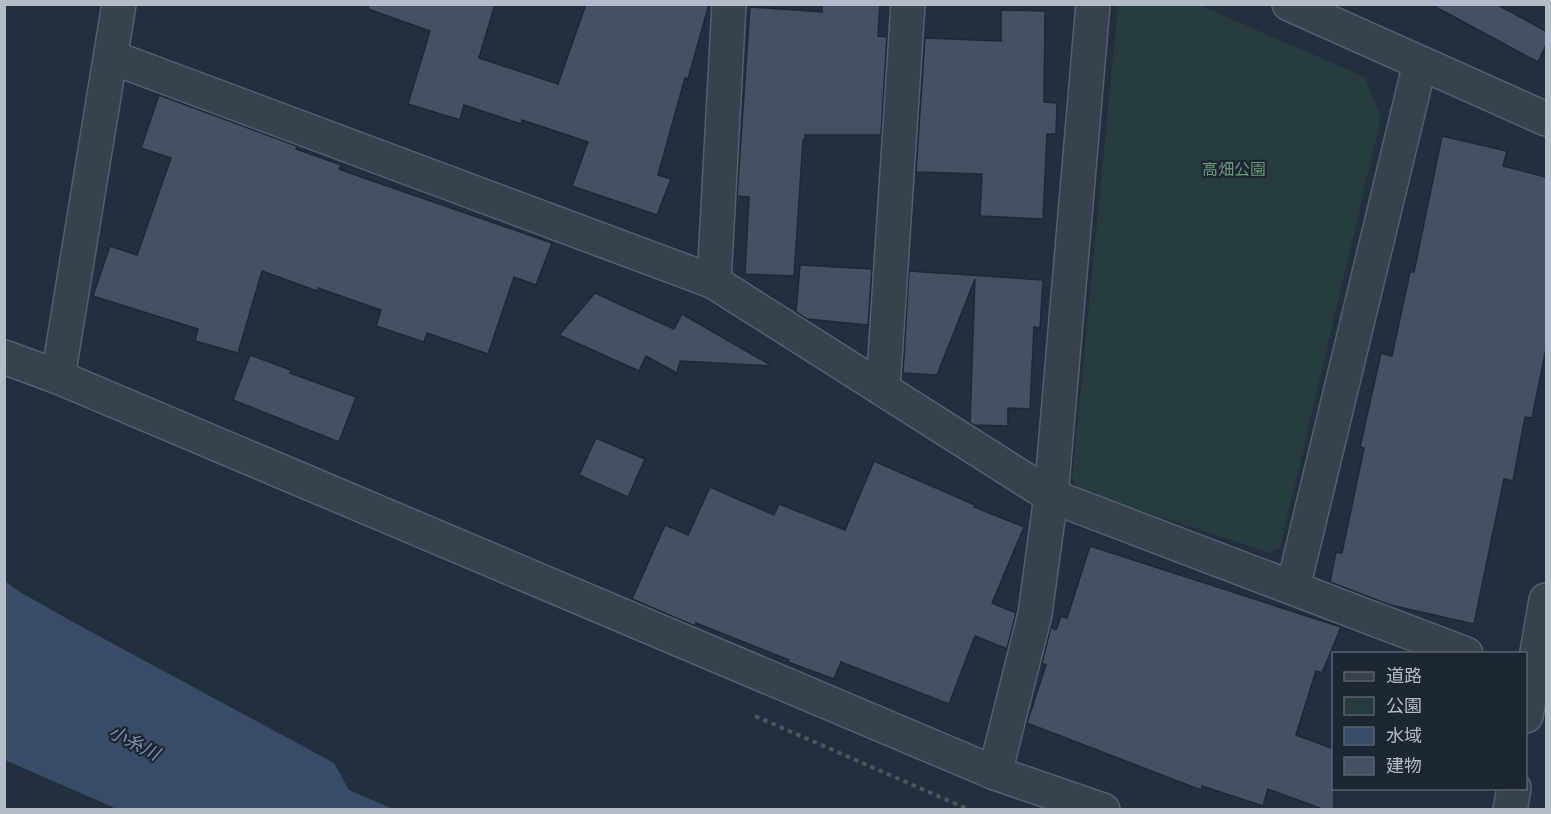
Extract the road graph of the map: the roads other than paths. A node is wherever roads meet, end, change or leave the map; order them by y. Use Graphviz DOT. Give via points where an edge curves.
graph roads {
  1 [pos="119,4"];
  2 [pos="729,4"];
  3 [pos="908,4"];
  4 [pos="1093,4"];
  5 [pos="1289,4"];
  6 [pos="111,57"];
  7 [pos="1420,63"];
  8 [pos="1546,119"];
  9 [pos="714,282"];
  10 [pos="4,357"];
  11 [pos="58,377"];
  12 [pos="883,389"];
  13 [pos="1051,496"];
  14 [pos="1293,588"];
  15 [pos="1546,600"];
  16 [pos="1461,652"];
  17 [pos="1528,677"];
  18 [pos="1527,696"];
  19 [pos="995,773"];
  20 [pos="1514,790"];
  21 [pos="1103,810"];
  22 [pos="1510,810"];
  1 -- 6 [label="street"];
  2 -- 9 [label="street"];
  3 -- 12 [label="street"];
  4 -- 13 [label="street"];
  5 -- 7 [label="street"];
  6 -- 9 [label="street"];
  6 -- 11 [label="street"];
  7 -- 8 [label="street"];
  7 -- 14 [label="street"];
  9 -- 12 [label="street"];
  10 -- 11 [label="street"];
  11 -- 19 [label="street"];
  12 -- 13 [label="street"];
  13 -- 14 [label="street"];
  13 -- 19 [label="street" via="1035,614"];
  14 -- 16 [label="street"];
  15 -- 17 [label="street"];
  17 -- 18 [label="street"];
  19 -- 21 [label="street"];
  20 -- 22 [label="street"];
}
